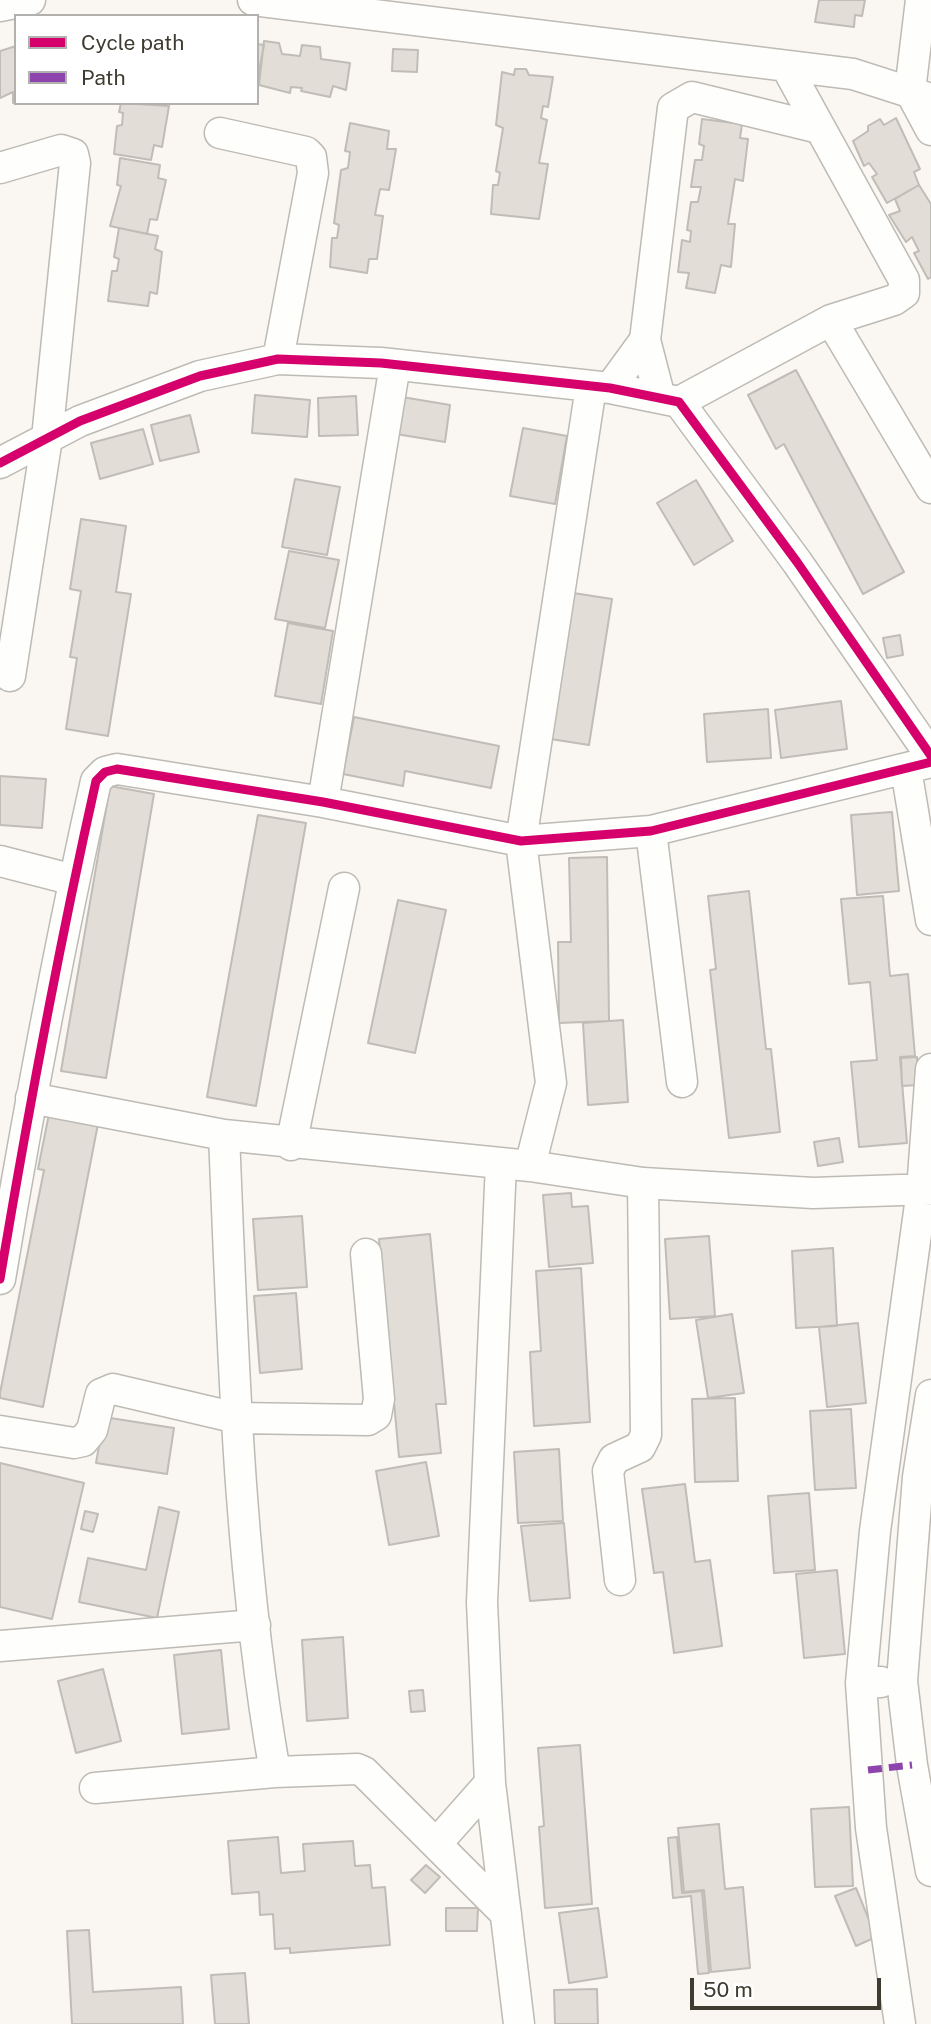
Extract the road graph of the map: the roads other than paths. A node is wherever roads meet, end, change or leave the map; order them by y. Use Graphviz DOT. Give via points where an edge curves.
graph roads {
  1 [pos="30,0"];
  2 [pos="253,0"];
  3 [pos="920,0"];
  4 [pos="0,6"];
  5 [pos="403,9"];
  6 [pos="786,66"];
  7 [pos="920,95"];
  8 [pos="819,128"];
  9 [pos="931,130"];
  10 [pos="220,133"];
  11 [pos="0,168"];
  12 [pos="831,320"];
  13 [pos="645,340"];
  14 [pos="278,359"];
  15 [pos="395,365"];
  16 [pos="601,388"];
  17 [pos="669,400"];
  18 [pos="47,438"];
  19 [pos="0,463"];
  20 [pos="931,488"];
  21 [pos="10,676"];
  22 [pos="923,762"];
  23 [pos="323,803"];
  24 [pos="651,831"];
  25 [pos="521,841"];
  26 [pos="0,861"];
  27 [pos="74,880"];
  28 [pos="344,888"];
  29 [pos="931,920"];
  30 [pos="931,1069"];
  31 [pos="682,1082"];
  32 [pos="31,1098"];
  33 [pos="224,1135"];
  34 [pos="291,1144"];
  35 [pos="515,1165"];
  36 [pos="643,1183"];
  37 [pos="927,1189"];
  38 [pos="366,1254"];
  39 [pos="0,1279"];
  40 [pos="931,1395"];
  41 [pos="237,1419"];
  42 [pos="0,1431"];
  43 [pos="925,1477"];
  44 [pos="620,1580"];
  45 [pos="255,1625"];
  46 [pos="0,1646"];
  47 [pos="902,1681"];
  48 [pos="861,1683"];
  49 [pos="275,1772"];
  50 [pos="490,1783"];
  51 [pos="96,1788"];
  52 [pos="437,1843"];
  53 [pos="931,1871"];
  54 [pos="506,1914"];
  55 [pos="519,2024"];
  56 [pos="900,2024"];
  1 -- 4 [label="street"];
  2 -- 5 [label="street"];
  3 -- 7 [label="street"];
  5 -- 6 [label="street"];
  6 -- 7 [label="street" via="853,74"];
  6 -- 8 [label="street"];
  7 -- 9 [label="street"];
  8 -- 12 [label="street" via="905,288 894,300"];
  8 -- 13 [label="street" via="692,97 673,108"];
  10 -- 14 [label="street" via="306,152 311,158 313,173"];
  11 -- 18 [label="street" via="61,150 73,154 75,163"];
  12 -- 17 [label="street"];
  12 -- 20 [label="street"];
  13 -- 16 [label="street"];
  13 -- 17 [label="street"];
  14 -- 15 [label="street"];
  14 -- 18 [label="street" via="200,376"];
  15 -- 16 [label="street"];
  15 -- 23 [label="street"];
  16 -- 17 [label="street"];
  16 -- 25 [label="street"];
  17 -- 22 [label="street" via="797,562"];
  18 -- 19 [label="street"];
  18 -- 21 [label="street"];
  22 -- 24 [label="street"];
  22 -- 29 [label="street"];
  23 -- 25 [label="street"];
  23 -- 27 [label="street" via="117,769 105,772 96,780"];
  24 -- 25 [label="street"];
  24 -- 31 [label="street"];
  25 -- 35 [label="street" via="551,1083"];
  26 -- 27 [label="street"];
  27 -- 32 [label="street"];
  28 -- 34 [label="street"];
  30 -- 37 [label="street"];
  32 -- 33 [label="street"];
  32 -- 39 [label="street"];
  33 -- 34 [label="street"];
  33 -- 41 [label="street"];
  34 -- 35 [label="street"];
  35 -- 36 [label="street"];
  35 -- 50 [label="street" via="482,1602"];
  36 -- 37 [label="street" via="813,1193"];
  36 -- 44 [label="street" via="646,1435 640,1447 614,1459 608,1471"];
  37 -- 48 [label="street" via="875,1531"];
  38 -- 41 [label="street" via="379,1399 376,1415 368,1420"];
  40 -- 43 [label="street"];
  41 -- 42 [label="street" via="113,1389 101,1394 92,1430 83,1441 74,1444"];
  41 -- 45 [label="street"];
  43 -- 47 [label="street"];
  45 -- 46 [label="street"];
  45 -- 49 [label="street"];
  47 -- 48 [label="street"];
  47 -- 53 [label="street"];
  48 -- 56 [label="street" via="871,1828"];
  49 -- 51 [label="street"];
  49 -- 52 [label="street" via="365,1772"];
  50 -- 52 [label="street"];
  50 -- 54 [label="street"];
  52 -- 54 [label="street"];
  54 -- 55 [label="street"];
}
